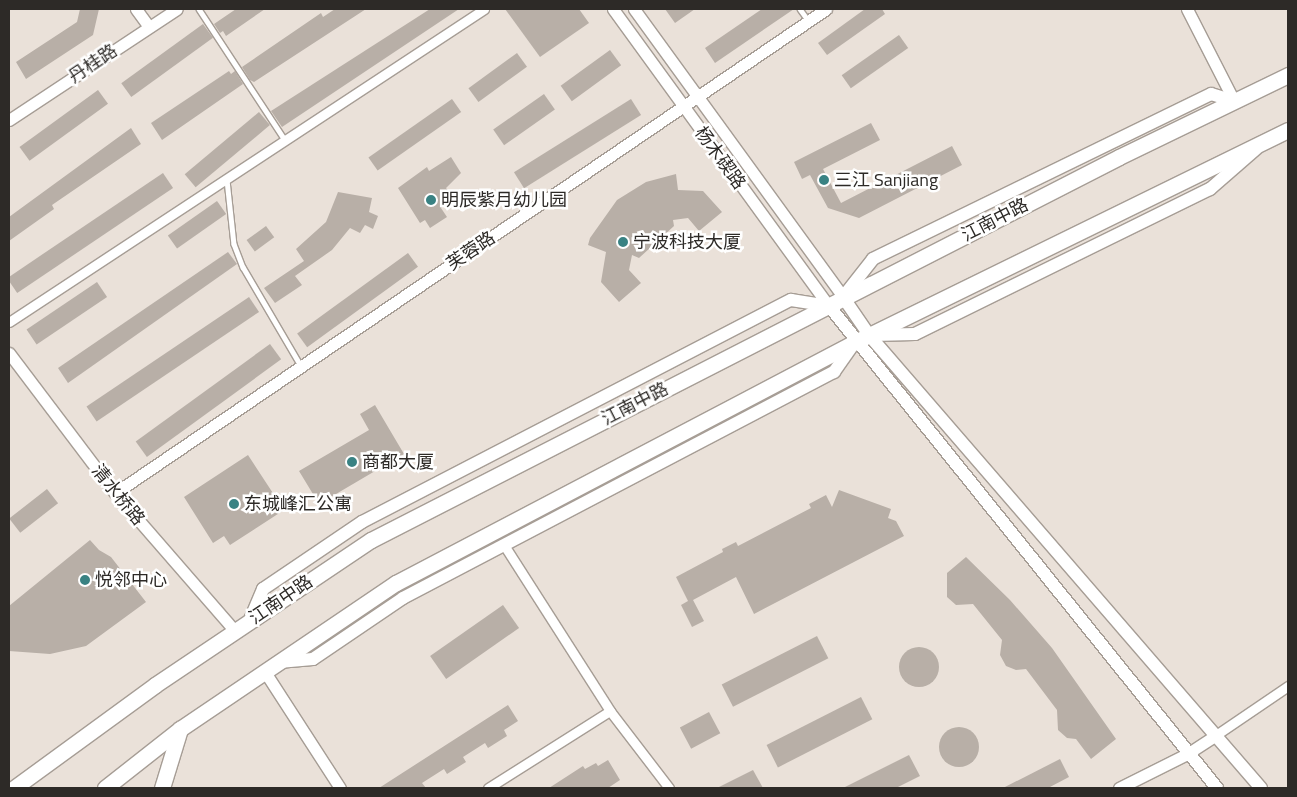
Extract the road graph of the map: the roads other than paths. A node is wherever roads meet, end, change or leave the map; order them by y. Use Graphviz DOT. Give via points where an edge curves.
graph roads {
  1 [pos="136,9"];
  2 [pos="177,9"];
  3 [pos="199,9"];
  4 [pos="484,9"];
  5 [pos="613,9"];
  6 [pos="634,9"];
  7 [pos="800,9"];
  8 [pos="826,9"];
  9 [pos="1187,9"];
  10 [pos="809,21"];
  11 [pos="149,26"];
  12 [pos="1288,75"];
  13 [pos="697,97"];
  14 [pos="1234,101"];
  15 [pos="683,107"];
  16 [pos="9,120"];
  17 [pos="1288,130"];
  18 [pos="285,140"];
  19 [pos="226,178"];
  20 [pos="843,297"];
  21 [pos="829,306"];
  22 [pos="9,322"];
  23 [pos="869,335"];
  24 [pos="855,342"];
  25 [pos="9,353"];
  26 [pos="302,366"];
  27 [pos="115,493"];
  28 [pos="504,545"];
  29 [pos="249,622"];
  30 [pos="235,631"];
  31 [pos="279,662"];
  32 [pos="264,672"];
  33 [pos="1288,686"];
  34 [pos="610,711"];
  35 [pos="180,729"];
  36 [pos="1216,735"];
  37 [pos="1187,754"];
  38 [pos="14,788"];
  39 [pos="105,788"];
  40 [pos="162,788"];
  41 [pos="340,788"];
  42 [pos="488,788"];
  43 [pos="669,788"];
  44 [pos="1119,788"];
  45 [pos="1217,788"];
  46 [pos="1261,788"];
  1 -- 11 [label="street"];
  2 -- 11 [label="street, 丹桂路"];
  3 -- 18 [label="lane"];
  4 -- 18 [label="street"];
  5 -- 15 [label="street, 杨木碶路"];
  6 -- 13 [label="street, 杨木碶路"];
  7 -- 10 [label="lane"];
  8 -- 10 [label="street, 芙蓉路"];
  9 -- 14 [label="street"];
  10 -- 13 [label="street, 芙蓉路"];
  11 -- 16 [label="street, 丹桂路"];
  12 -- 14 [label="main road, 江南中路"];
  13 -- 15 [label="street, 芙蓉路"];
  13 -- 20 [label="street, 杨木碶路"];
  14 -- 20 [label="main road, 江南中路"];
  14 -- 20 [label="main road" via="1211,94 873,259"];
  15 -- 21 [label="street, 杨木碶路"];
  15 -- 26 [label="street, 芙蓉路"];
  17 -- 23 [label="main road"];
  18 -- 19 [label="street"];
  19 -- 22 [label="street"];
  19 -- 26 [label="lane" via="234,244 243,267"];
  20 -- 21 [label="main road, 江南中路"];
  20 -- 23 [label="main road"];
  21 -- 24 [label="main road"];
  21 -- 29 [label="main road, 江南中路" via="371,540"];
  21 -- 29 [label="main road" via="791,300 362,522 263,590"];
  23 -- 24 [label="main road"];
  23 -- 36 [label="main road"];
  24 -- 28 [label="main road" via="834,372"];
  24 -- 31 [label="main road" via="396,583"];
  24 -- 37 [label="main road"];
  25 -- 27 [label="street, 清水桥路"];
  26 -- 27 [label="street, 芙蓉路"];
  27 -- 30 [label="street, 清水桥路"];
  28 -- 31 [label="main road" via="403,598 314,659"];
  28 -- 34 [label="street"];
  29 -- 30 [label="main road, 江南中路"];
  30 -- 38 [label="main road, 江南中路"];
  31 -- 32 [label="main road"];
  32 -- 35 [label="main road"];
  32 -- 41 [label="street"];
  33 -- 36 [label="street"];
  34 -- 42 [label="street"];
  34 -- 43 [label="street"];
  35 -- 39 [label="main road"];
  35 -- 40 [label="main road"];
  36 -- 37 [label="street"];
  36 -- 46 [label="main road"];
  37 -- 44 [label="street"];
  37 -- 45 [label="main road"];
}
